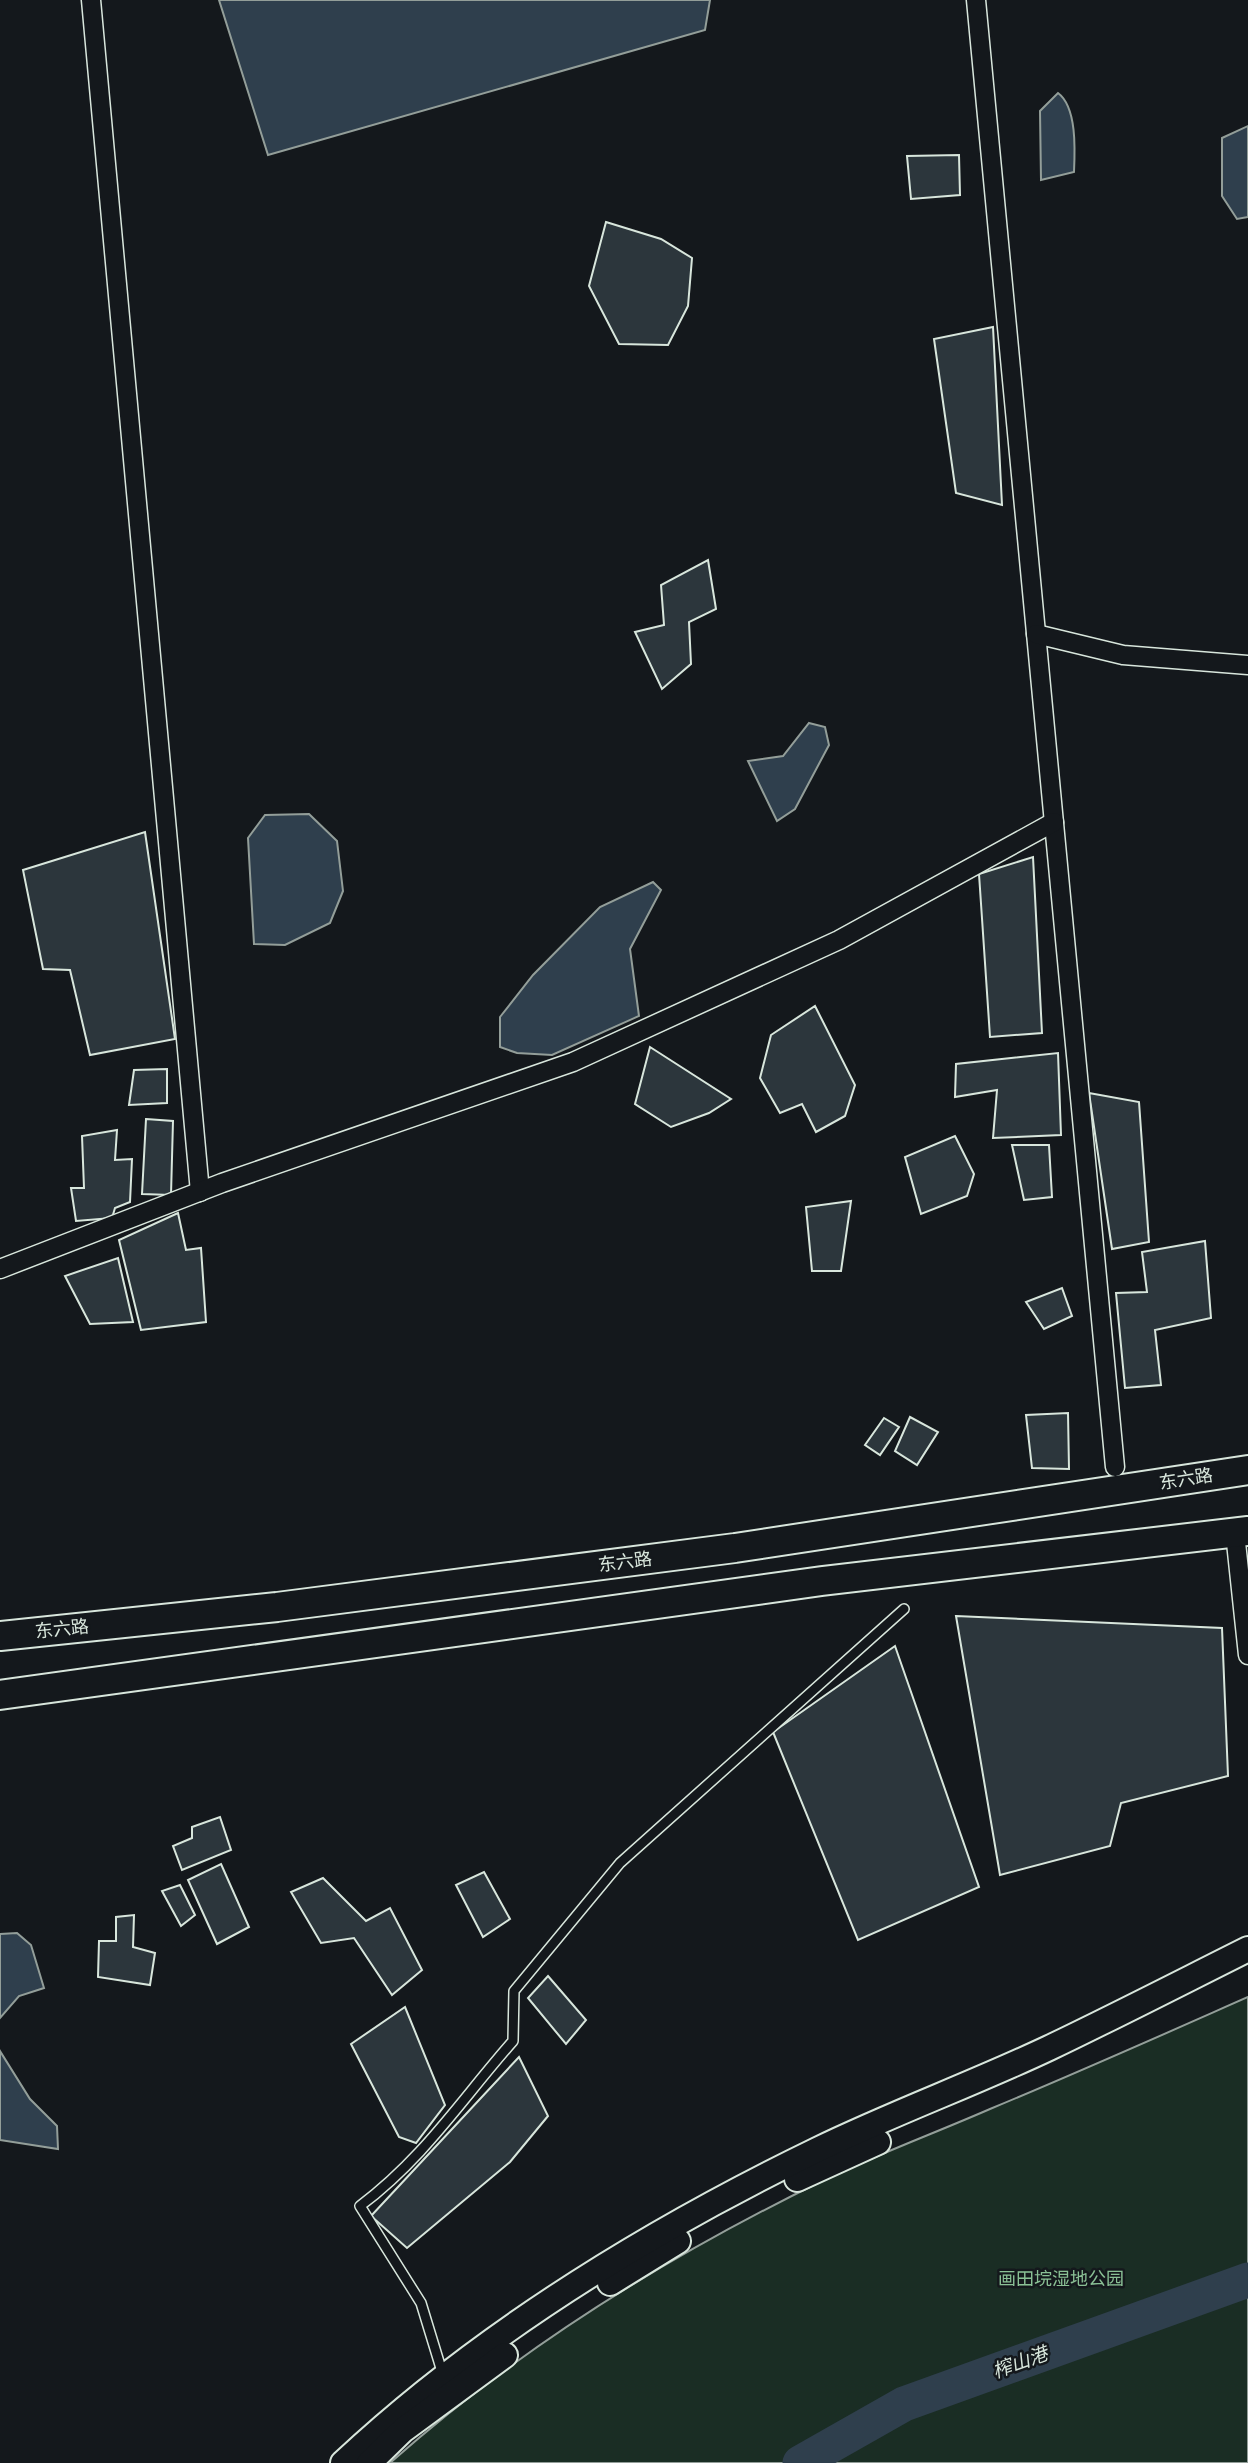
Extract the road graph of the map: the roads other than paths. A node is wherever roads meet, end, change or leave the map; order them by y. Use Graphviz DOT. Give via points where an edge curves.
graph roads {
  1 [pos="91,0"];
  2 [pos="976,0"];
  3 [pos="1036,634"];
  4 [pos="1248,665"];
  5 [pos="1054,822"];
  6 [pos="200,1192"];
  7 [pos="0,1269"];
  8 [pos="1115,1467"];
  9 [pos="1248,1469"];
  10 [pos="1242,1532"];
  11 [pos="904,1609"];
  12 [pos="0,1636"];
  13 [pos="1248,1655"];
  14 [pos="0,1695"];
  15 [pos="1248,1949"];
  16 [pos="1248,1967"];
  17 [pos="443,2378"];
  18 [pos="343,2463"];
  19 [pos="369,2463"];
  1 -- 6 [label="street"];
  2 -- 3 [label="street"];
  3 -- 4 [label="street" via="1123,655"];
  3 -- 5 [label="street"];
  5 -- 6 [label="street" via="839,940 573,1062"];
  5 -- 8 [label="street"];
  6 -- 7 [label="street"];
  9 -- 12 [label="main road, 东六路" via="722,1550 277,1607"];
  10 -- 13 [label="street"];
  10 -- 14 [label="main road" via="822,1581"];
  11 -- 17 [label="lane" via="620,1863 513,1992 513,2040 465,2095 449,2122 396,2179 360,2206 421,2303"];
  15 -- 17 [label="main road" via="1048,2048 819,2149 687,2216"];
  16 -- 19 [label="main road" via="1054,2065 826,2164 692,2233 497,2360 404,2430"];
  17 -- 18 [label="main road"];
}
